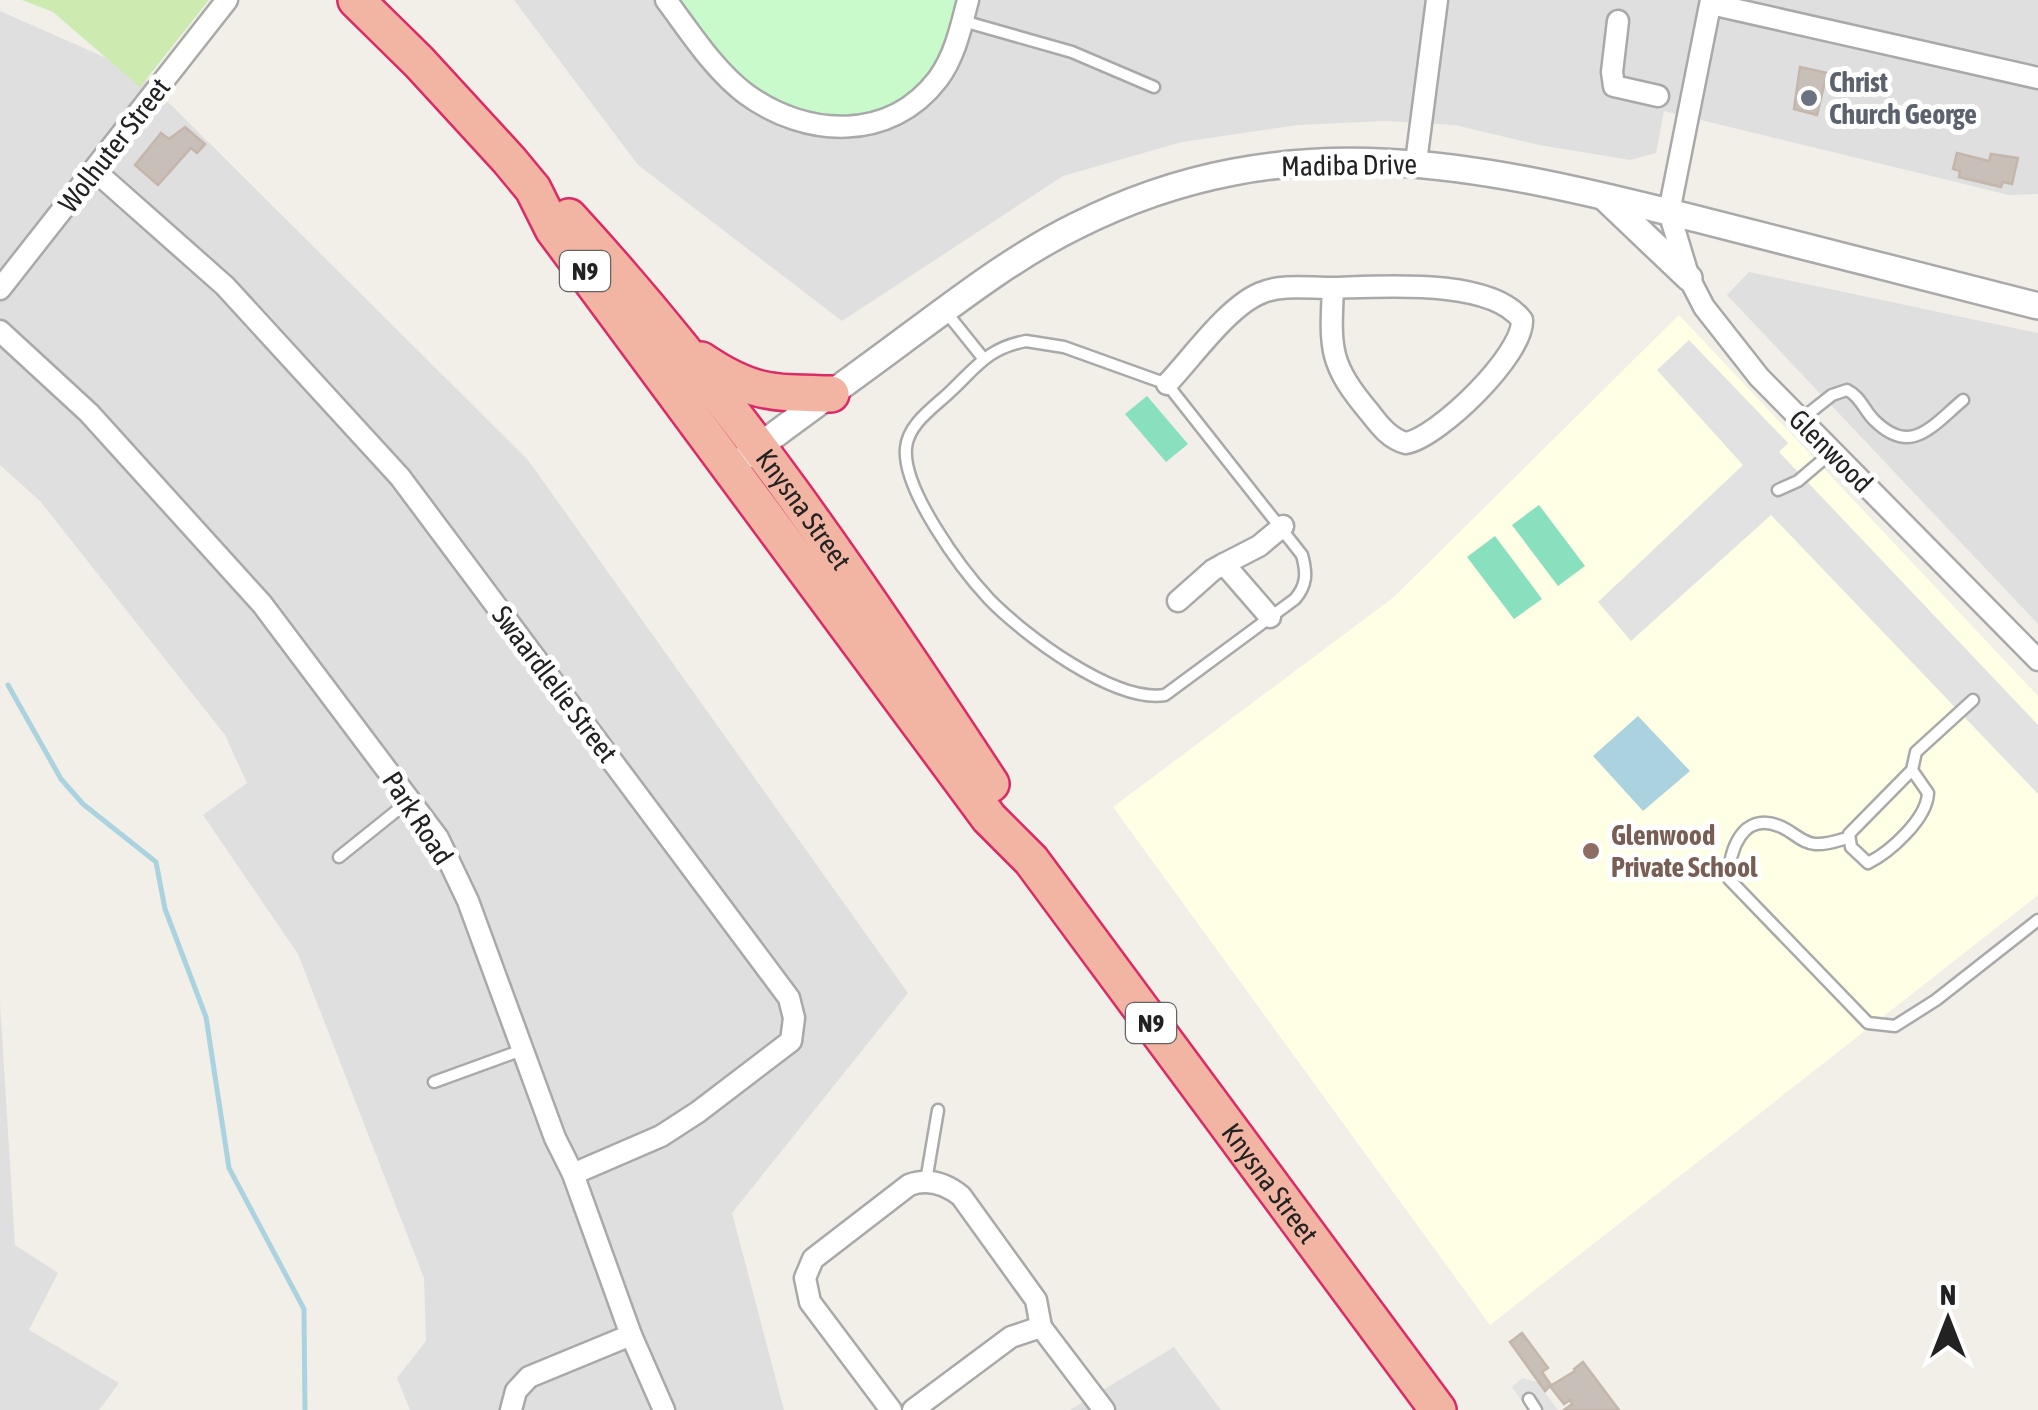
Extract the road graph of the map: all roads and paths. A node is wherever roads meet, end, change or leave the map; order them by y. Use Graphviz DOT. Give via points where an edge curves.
graph roads {
  1 [pos="227,0"];
  2 [pos="356,0"];
  3 [pos="666,0"];
  4 [pos="1437,0"];
  5 [pos="1711,2"];
  6 [pos="965,10"];
  7 [pos="1618,21"];
  8 [pos="2038,78"];
  9 [pos="1154,87"];
  10 [pos="1658,96"];
  11 [pos="1691,102"];
  12 [pos="1416,162"];
  13 [pos="94,170"];
  14 [pos="533,190"];
  15 [pos="1604,196"];
  16 [pos="1669,212"];
  17 [pos="1689,278"];
  18 [pos="1333,288"];
  19 [pos="0,289"];
  20 [pos="2038,306"];
  21 [pos="944,310"];
  22 [pos="0,331"];
  23 [pos="680,345"];
  24 [pos="983,358"];
  25 [pos="1168,384"];
  26 [pos="830,394"];
  27 [pos="1962,400"];
  28 [pos="1799,421"];
  29 [pos="759,446"];
  30 [pos="1832,452"];
  31 [pos="730,468"];
  32 [pos="1778,490"];
  33 [pos="1283,526"];
  34 [pos="1224,564"];
  35 [pos="1178,601"];
  36 [pos="1270,617"];
  37 [pos="2038,660"];
  38 [pos="1973,700"];
  39 [pos="1912,770"];
  40 [pos="410,800"];
  41 [pos="1848,838"];
  42 [pos="339,857"];
  43 [pos="1030,860"];
  44 [pos="2038,920"];
  45 [pos="522,1050"];
  46 [pos="434,1082"];
  47 [pos="938,1110"];
  48 [pos="574,1174"];
  49 [pos="926,1181"];
  50 [pos="1041,1326"];
  51 [pos="630,1335"];
  52 [pos="1529,1399"];
  53 [pos="512,1410"];
  54 [pos="664,1410"];
  55 [pos="891,1410"];
  56 [pos="912,1410"];
  57 [pos="1104,1410"];
  58 [pos="1438,1410"];
  59 [pos="1536,1410"];
  1 -- 13 [label="street, Wolhuter Street"];
  2 -- 14 [label="highway, Knysna Street / N9"];
  3 -- 6 [label="street" via="746,94 810,125 840,128 871,126 916,103 953,52"];
  4 -- 12 [label="street"];
  5 -- 8 [label="street"];
  5 -- 11 [label="street"];
  6 -- 9 [label="lane"];
  7 -- 10 [label="street" via="1613,83"];
  10 -- 11 [label="lane"];
  11 -- 16 [label="street"];
  12 -- 15 [label="street, Madiba Drive"];
  12 -- 21 [label="street, Madiba Drive" via="1279,164 1172,187 1076,226"];
  13 -- 19 [label="street, Wolhuter Street"];
  13 -- 48 [label="street, Swaardlelie Street" via="225,286 400,477 789,998 791,1040 766,1062 661,1136"];
  14 -- 23 [label="highway, Knysna Street / N9" via="569,216"];
  14 -- 31 [label="highway, Knysna Street / N9" via="553,230"];
  15 -- 16 [label="street, Madiba Drive"];
  15 -- 17 [label="street"];
  16 -- 17 [label="street, Glenwood"];
  16 -- 20 [label="street, Madiba Drive"];
  17 -- 28 [label="street, Glenwood" via="1737,352"];
  18 -- 18 [label="street" via="1444,288 1504,303 1522,320 1522,329 1498,369 1429,435 1406,443 1390,436 1343,381 1330,340"];
  18 -- 25 [label="street" via="1270,289 1245,301"];
  21 -- 24 [label="lane"];
  21 -- 26 [label="street, Madiba Drive"];
  22 -- 40 [label="street, Park Road" via="90,412 262,604"];
  23 -- 26 [label="highway" via="746,387"];
  23 -- 29 [label="highway, Knysna Street / N9"];
  24 -- 25 [label="lane" via="1026,341"];
  24 -- 36 [label="lane" via="912,430 906,457 931,517 989,598 1056,653 1153,697 1172,692"];
  25 -- 33 [label="lane"];
  26 -- 29 [label="street, Madiba Drive"];
  27 -- 28 [label="lane" via="1908,439 1872,419 1847,390"];
  28 -- 30 [label="street, Glenwood"];
  29 -- 31 [label="street, Madiba Drive"];
  29 -- 43 [label="highway, Knysna Street / N9" via="934,696 1006,808"];
  30 -- 32 [label="lane"];
  30 -- 37 [label="street, Glenwood"];
  31 -- 43 [label="highway, Knysna Street / N9" via="988,818"];
  33 -- 34 [label="street"];
  33 -- 36 [label="lane" via="1302,555 1306,576 1304,589"];
  34 -- 35 [label="street"];
  34 -- 36 [label="street"];
  38 -- 39 [label="lane" via="1916,752"];
  39 -- 41 [label="lane"];
  39 -- 41 [label="lane" via="1928,793 1916,820 1872,862"];
  40 -- 42 [label="lane"];
  40 -- 45 [label="street, Park Road" via="438,838 468,902"];
  41 -- 44 [label="lane" via="1813,844 1778,824 1754,825 1738,836 1729,879 1868,1023 1895,1026"];
  43 -- 58 [label="highway, Knysna Street / N9"];
  45 -- 46 [label="lane"];
  45 -- 48 [label="street, Park Road"];
  47 -- 49 [label="lane"];
  48 -- 51 [label="street, Park Road"];
  49 -- 50 [label="street" via="961,1196 1036,1300"];
  49 -- 55 [label="street" via="902,1190 813,1259 805,1278 810,1302"];
  50 -- 56 [label="street" via="1011,1337"];
  50 -- 57 [label="street"];
  51 -- 53 [label="street" via="529,1377"];
  51 -- 54 [label="street, Park Road"];
  52 -- 59 [label="lane"];
}
